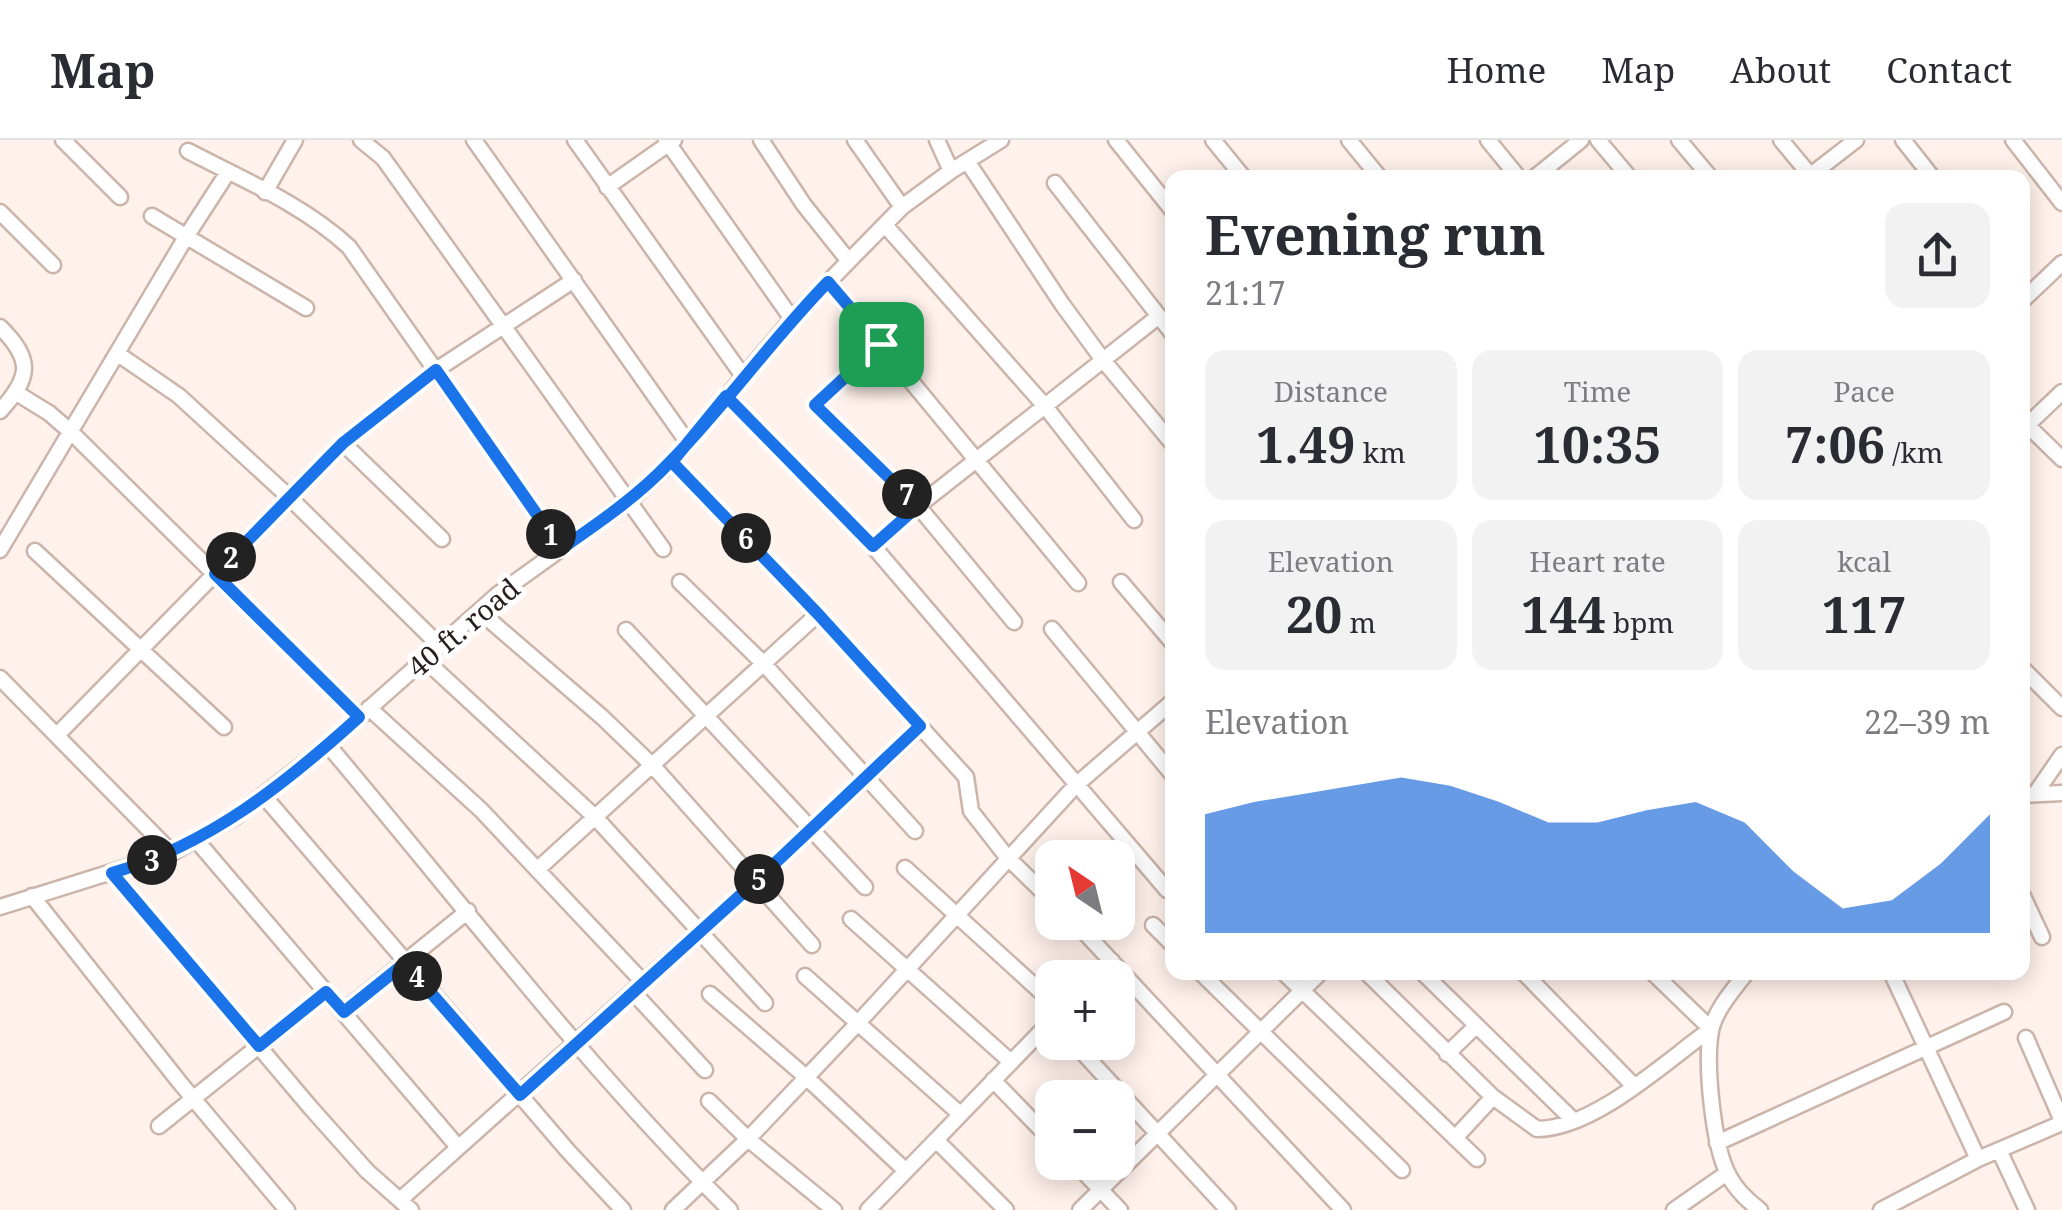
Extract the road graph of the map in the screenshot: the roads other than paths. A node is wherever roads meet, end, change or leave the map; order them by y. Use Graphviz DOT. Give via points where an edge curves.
graph roads {
  1 [pos="63,140"];
  2 [pos="294,140"];
  3 [pos="360,140"];
  4 [pos="474,140"];
  5 [pos="575,140"];
  6 [pos="761,140"];
  7 [pos="855,140"];
  8 [pos="937,140"];
  9 [pos="1002,140"];
  10 [pos="1116,140"];
  11 [pos="1213,140"];
  12 [pos="1349,140"];
  13 [pos="1488,140"];
  14 [pos="1581,140"];
  15 [pos="1598,140"];
  16 [pos="1679,140"];
  17 [pos="1781,140"];
  18 [pos="1856,140"];
  19 [pos="1902,140"];
  20 [pos="2013,140"];
  21 [pos="670,141"];
  22 [pos="188,151"];
  23 [pos="967,161"];
  24 [pos="1237,170"];
  25 [pos="1373,170"];
  26 [pos="1512,170"];
  27 [pos="1544,170"];
  28 [pos="1623,170"];
  29 [pos="1704,170"];
  30 [pos="1804,170"];
  31 [pos="1817,170"];
  32 [pos="1926,170"];
  33 [pos="951,171"];
  34 [pos="228,172"];
  35 [pos="1055,183"];
  36 [pos="608,187"];
  37 [pos="265,192"];
  38 [pos="120,197"];
  39 [pos="1165,201"];
  40 [pos="2062,203"];
  41 [pos="902,207"];
  42 [pos="0,212"];
  43 [pos="152,216"];
  44 [pos="885,225"];
  45 [pos="186,237"];
  46 [pos="848,260"];
  47 [pos="2062,263"];
  48 [pos="53,266"];
  49 [pos="574,280"];
  50 [pos="828,282"];
  51 [pos="2030,290"];
  52 [pos="306,308"];
  53 [pos="1158,316"];
  54 [pos="792,318"];
  55 [pos="1165,324"];
  56 [pos="0,327"];
  57 [pos="502,328"];
  58 [pos="881,344"];
  59 [pos="118,354"];
  60 [pos="1103,360"];
  61 [pos="436,370"];
  62 [pos="743,376"];
  63 [pos="16,392"];
  64 [pos="2062,392"];
  65 [pos="726,396"];
  66 [pos="1044,405"];
  67 [pos="0,411"];
  68 [pos="2030,423"];
  69 [pos="2030,432"];
  70 [pos="72,433"];
  71 [pos="1165,435"];
  72 [pos="688,442"];
  73 [pos="343,443"];
  74 [pos="978,458"];
  75 [pos="2062,459"];
  76 [pos="672,462"];
  77 [pos="288,496"];
  78 [pos="628,501"];
  79 [pos="918,506"];
  80 [pos="1134,520"];
  81 [pos="442,539"];
  82 [pos="873,546"];
  83 [pos="0,548"];
  84 [pos="663,548"];
  85 [pos="561,549"];
  86 [pos="35,551"];
  87 [pos="215,574"];
  88 [pos="680,582"];
  89 [pos="1078,582"];
  90 [pos="1121,582"];
  91 [pos="479,612"];
  92 [pos="818,614"];
  93 [pos="1014,622"];
  94 [pos="1052,629"];
  95 [pos="626,630"];
  96 [pos="1165,634"];
  97 [pos="439,645"];
  98 [pos="142,650"];
  99 [pos="424,659"];
  100 [pos="763,664"];
  101 [pos="2030,676"];
  102 [pos="0,678"];
  103 [pos="1165,708"];
  104 [pos="2062,708"];
  105 [pos="364,713"];
  106 [pos="707,716"];
  107 [pos="920,726"];
  108 [pos="224,727"];
  109 [pos="1138,731"];
  110 [pos="58,734"];
  111 [pos="328,745"];
  112 [pos="2062,754"];
  113 [pos="1165,765"];
  114 [pos="652,766"];
  115 [pos="866,778"];
  116 [pos="1076,785"];
  117 [pos="2062,792"];
  118 [pos="2030,793"];
  119 [pos="2030,794"];
  120 [pos="263,795"];
  121 [pos="595,818"];
  122 [pos="812,830"];
  123 [pos="914,832"];
  124 [pos="197,841"];
  125 [pos="172,853"];
  126 [pos="1007,857"];
  127 [pos="539,868"];
  128 [pos="905,868"];
  129 [pos="112,873"];
  130 [pos="755,882"];
  131 [pos="1035,884"];
  132 [pos="865,887"];
  133 [pos="1165,888"];
  134 [pos="32,896"];
  135 [pos="0,907"];
  136 [pos="468,911"];
  137 [pos="2030,911"];
  138 [pos="957,914"];
  139 [pos="851,919"];
  140 [pos="1154,925"];
  141 [pos="700,931"];
  142 [pos="1165,937"];
  143 [pos="2042,937"];
  144 [pos="1092,940"];
  145 [pos="812,944"];
  146 [pos="1111,960"];
  147 [pos="405,963"];
  148 [pos="908,970"];
  149 [pos="805,976"];
  150 [pos="1208,980"];
  151 [pos="1291,980"];
  152 [pos="1313,980"];
  153 [pos="1374,980"];
  154 [pos="1430,980"];
  155 [pos="1531,980"];
  156 [pos="1660,980"];
  157 [pos="1741,980"];
  158 [pos="1894,980"];
  159 [pos="1035,986"];
  160 [pos="638,987"];
  161 [pos="1135,987"];
  162 [pos="1302,991"];
  163 [pos="326,992"];
  164 [pos="710,994"];
  165 [pos="765,1003"];
  166 [pos="344,1012"];
  167 [pos="2004,1012"];
  168 [pos="857,1024"];
  169 [pos="1475,1027"];
  170 [pos="1711,1028"];
  171 [pos="1260,1033"];
  172 [pos="1035,1037"];
  173 [pos="2026,1038"];
  174 [pos="577,1042"];
  175 [pos="259,1046"];
  176 [pos="1927,1046"];
  177 [pos="1447,1054"];
  178 [pos="1090,1060"];
  179 [pos="1010,1062"];
  180 [pos="705,1070"];
  181 [pos="806,1077"];
  182 [pos="1216,1077"];
  183 [pos="993,1080"];
  184 [pos="1633,1085"];
  185 [pos="520,1095"];
  186 [pos="1493,1097"];
  187 [pos="193,1099"];
  188 [pos="708,1101"];
  189 [pos="960,1114"];
  190 [pos="1573,1120"];
  191 [pos="2062,1122"];
  192 [pos="1035,1123"];
  193 [pos="160,1126"];
  194 [pos="1158,1133"];
  195 [pos="748,1138"];
  196 [pos="1454,1138"];
  197 [pos="936,1140"];
  198 [pos="1717,1143"];
  199 [pos="458,1147"];
  200 [pos="1999,1150"];
  201 [pos="1477,1159"];
  202 [pos="1978,1159"];
  203 [pos="1402,1170"];
  204 [pos="906,1171"];
  205 [pos="1727,1173"];
  206 [pos="1091,1180"];
  207 [pos="702,1182"];
  208 [pos="1101,1190"];
  209 [pos="405,1205"];
  210 [pos="875,1208"];
  211 [pos="287,1210"];
  212 [pos="623,1210"];
  213 [pos="673,1210"];
  214 [pos="730,1210"];
  215 [pos="834,1210"];
  216 [pos="1006,1210"];
  217 [pos="1080,1210"];
  218 [pos="1120,1210"];
  219 [pos="1228,1210"];
  220 [pos="1343,1210"];
  221 [pos="1674,1210"];
  222 [pos="1760,1210"];
  223 [pos="1880,1210"];
  224 [pos="2027,1210"];
  1 -- 38 [label="street"];
  2 -- 37 [label="street"];
  3 -- 57 [label="street" via="384,158"];
  4 -- 49 [label="street"];
  5 -- 36 [label="street"];
  6 -- 46 [label="street"];
  7 -- 41 [label="street"];
  8 -- 33 [label="street"];
  9 -- 23 [label="street, 40 ft. road"];
  10 -- 39 [label="street"];
  11 -- 24 [label="street"];
  12 -- 25 [label="street"];
  13 -- 26 [label="street"];
  14 -- 27 [label="street"];
  15 -- 28 [label="street"];
  16 -- 29 [label="street"];
  17 -- 30 [label="street"];
  18 -- 31 [label="street"];
  19 -- 32 [label="street"];
  20 -- 40 [label="street"];
  21 -- 36 [label="street"];
  21 -- 54 [label="street"];
  22 -- 34 [label="street"];
  23 -- 33 [label="street, 40 ft. road"];
  23 -- 60 [label="street"];
  33 -- 41 [label="street, 40 ft. road"];
  34 -- 37 [label="street"];
  34 -- 45 [label="street"];
  35 -- 53 [label="street"];
  36 -- 62 [label="street"];
  37 -- 61 [label="street" via="349,247"];
  41 -- 44 [label="street, 40 ft. road"];
  42 -- 48 [label="street"];
  43 -- 45 [label="street"];
  44 -- 46 [label="street, 40 ft. road"];
  44 -- 66 [label="street"];
  45 -- 52 [label="street"];
  45 -- 59 [label="street"];
  46 -- 50 [label="street, 40 ft. road"];
  47 -- 51 [label="street"];
  49 -- 57 [label="street"];
  49 -- 72 [label="street"];
  50 -- 54 [label="street, 40 ft. road"];
  50 -- 58 [label="street"];
  53 -- 55 [label="street"];
  53 -- 60 [label="street"];
  54 -- 62 [label="street, 40 ft. road"];
  56 -- 63 [label="street" via="24,356"];
  57 -- 61 [label="street"];
  57 -- 78 [label="street"];
  58 -- 74 [label="street"];
  58 -- 79 [label="street" via="815,405"];
  59 -- 70 [label="street"];
  59 -- 77 [label="street" via="159,380"];
  60 -- 66 [label="street"];
  60 -- 71 [label="street"];
  61 -- 73 [label="street"];
  61 -- 85 [label="street"];
  62 -- 65 [label="street, 40 ft. road"];
  63 -- 67 [label="street"];
  63 -- 70 [label="street"];
  64 -- 68 [label="street"];
  65 -- 72 [label="street, 40 ft. road"];
  65 -- 82 [label="street"];
  66 -- 74 [label="street"];
  66 -- 80 [label="street"];
  69 -- 75 [label="street"];
  70 -- 83 [label="street"];
  70 -- 87 [label="street"];
  72 -- 76 [label="street, 40 ft. road"];
  73 -- 77 [label="street"];
  73 -- 81 [label="street"];
  74 -- 79 [label="street"];
  74 -- 89 [label="street"];
  76 -- 78 [label="street, 40 ft. road"];
  76 -- 92 [label="street"];
  77 -- 87 [label="street"];
  77 -- 97 [label="street"];
  78 -- 84 [label="street"];
  78 -- 85 [label="street, 40 ft. road"];
  79 -- 82 [label="street"];
  79 -- 93 [label="street"];
  82 -- 116 [label="street"];
  85 -- 91 [label="street, 40 ft. road"];
  86 -- 98 [label="street"];
  87 -- 98 [label="street"];
  87 -- 105 [label="street"];
  88 -- 100 [label="street"];
  90 -- 96 [label="street"];
  91 -- 97 [label="street, 40 ft. road"];
  91 -- 114 [label="street"];
  92 -- 100 [label="street"];
  92 -- 107 [label="street"];
  94 -- 109 [label="street"];
  95 -- 106 [label="street"];
  97 -- 99 [label="street, 40 ft. road"];
  98 -- 108 [label="street"];
  98 -- 110 [label="street"];
  99 -- 105 [label="street, 40 ft. road"];
  99 -- 121 [label="street"];
  100 -- 106 [label="street"];
  100 -- 115 [label="street"];
  101 -- 104 [label="street"];
  102 -- 110 [label="street"];
  103 -- 109 [label="street"];
  105 -- 111 [label="street, 40 ft. road"];
  105 -- 127 [label="street"];
  106 -- 114 [label="street"];
  106 -- 122 [label="street"];
  107 -- 115 [label="street"];
  107 -- 126 [label="street" via="966,776 971,812"];
  109 -- 113 [label="street"];
  109 -- 116 [label="street"];
  110 -- 125 [label="street"];
  111 -- 120 [label="street, 40 ft. road"];
  111 -- 136 [label="street"];
  112 -- 118 [label="street"];
  114 -- 121 [label="street"];
  114 -- 130 [label="street"];
  115 -- 122 [label="street"];
  115 -- 123 [label="street"];
  116 -- 126 [label="street"];
  116 -- 133 [label="street"];
  117 -- 119 [label="street"];
  120 -- 124 [label="street, 40 ft. road"];
  120 -- 147 [label="street"];
  121 -- 127 [label="street"];
  121 -- 141 [label="street"];
  122 -- 130 [label="street"];
  122 -- 132 [label="street"];
  124 -- 125 [label="street, 40 ft. road"];
  124 -- 163 [label="street"];
  125 -- 129 [label="street, 40 ft. road"];
  126 -- 131 [label="street"];
  126 -- 138 [label="street"];
  127 -- 160 [label="street"];
  128 -- 138 [label="street"];
  129 -- 134 [label="street, 40 ft. road"];
  129 -- 175 [label="street"];
  130 -- 141 [label="street"];
  130 -- 145 [label="street"];
  134 -- 135 [label="street, 40 ft. road"];
  134 -- 187 [label="street"];
  136 -- 147 [label="street"];
  136 -- 174 [label="street"];
  137 -- 143 [label="street"];
  138 -- 148 [label="street"];
  138 -- 159 [label="street"];
  139 -- 148 [label="street"];
  140 -- 142 [label="street"];
  141 -- 160 [label="street"];
  141 -- 165 [label="street"];
  144 -- 146 [label="street"];
  147 -- 166 [label="street"];
  147 -- 185 [label="street"];
  148 -- 168 [label="street"];
  148 -- 179 [label="street"];
  149 -- 168 [label="street"];
  150 -- 171 [label="street"];
  151 -- 162 [label="street"];
  152 -- 162 [label="street"];
  153 -- 177 [label="street"];
  154 -- 169 [label="street"];
  155 -- 184 [label="street"];
  156 -- 170 [label="street"];
  157 -- 170 [label="street"];
  158 -- 176 [label="street"];
  160 -- 174 [label="street"];
  160 -- 180 [label="street"];
  161 -- 182 [label="street"];
  162 -- 171 [label="street"];
  162 -- 196 [label="street"];
  163 -- 166 [label="street"];
  163 -- 175 [label="street"];
  164 -- 181 [label="street"];
  166 -- 199 [label="street"];
  167 -- 176 [label="street"];
  168 -- 181 [label="street"];
  168 -- 189 [label="street"];
  169 -- 177 [label="street"];
  169 -- 190 [label="street"];
  170 -- 184 [label="street"];
  170 -- 198 [label="street"];
  171 -- 182 [label="street"];
  171 -- 203 [label="street"];
  172 -- 179 [label="street"];
  173 -- 191 [label="street"];
  174 -- 185 [label="street"];
  174 -- 207 [label="street"];
  175 -- 187 [label="street"];
  175 -- 209 [label="street"];
  176 -- 198 [label="street"];
  176 -- 202 [label="street"];
  177 -- 186 [label="street"];
  178 -- 194 [label="street"];
  179 -- 183 [label="street"];
  181 -- 195 [label="street"];
  181 -- 204 [label="street"];
  182 -- 194 [label="street"];
  182 -- 220 [label="street"];
  183 -- 189 [label="street"];
  183 -- 192 [label="street"];
  184 -- 190 [label="street"];
  185 -- 199 [label="street"];
  185 -- 212 [label="street"];
  186 -- 190 [label="street" via="1537,1129"];
  186 -- 196 [label="street"];
  187 -- 193 [label="street"];
  187 -- 211 [label="street"];
  188 -- 195 [label="street"];
  189 -- 197 [label="street"];
  191 -- 200 [label="street"];
  194 -- 208 [label="street"];
  194 -- 219 [label="street"];
  195 -- 207 [label="street"];
  195 -- 215 [label="street"];
  196 -- 201 [label="street"];
  197 -- 204 [label="street"];
  197 -- 216 [label="street"];
  198 -- 205 [label="street"];
  199 -- 209 [label="street"];
  200 -- 202 [label="street"];
  200 -- 224 [label="street"];
  202 -- 223 [label="street"];
  204 -- 210 [label="street"];
  205 -- 221 [label="street"];
  205 -- 222 [label="street"];
  206 -- 208 [label="street"];
  207 -- 213 [label="street"];
  207 -- 214 [label="street"];
  208 -- 217 [label="street"];
  208 -- 218 [label="street"];
}
